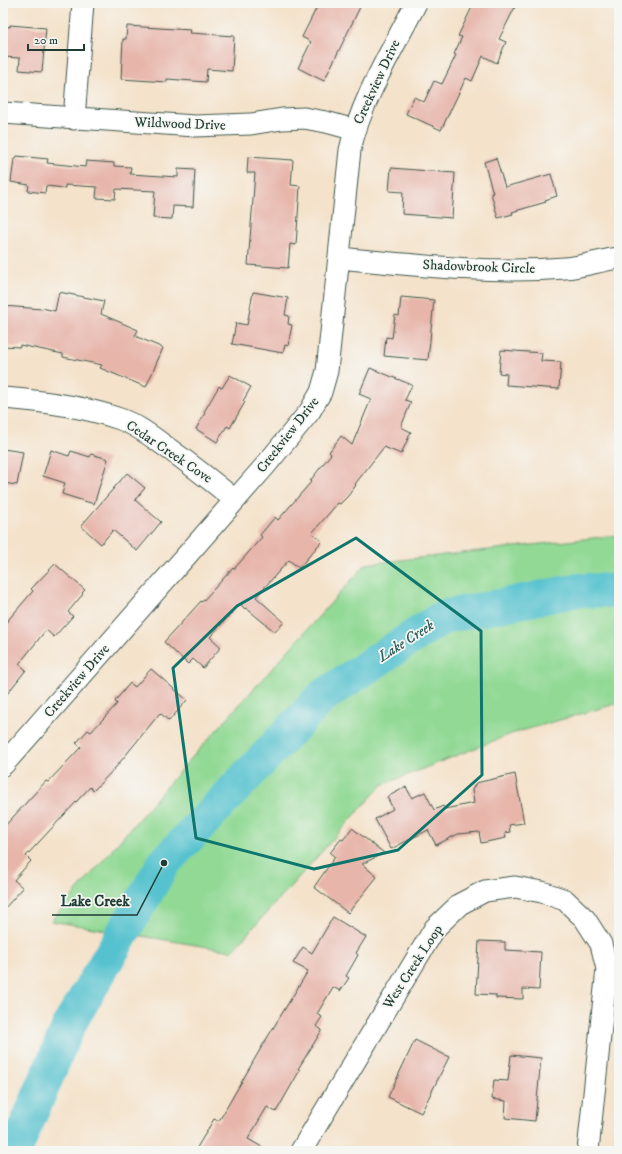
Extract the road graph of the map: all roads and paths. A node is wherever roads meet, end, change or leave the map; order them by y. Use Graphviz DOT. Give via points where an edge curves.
graph roads {
  1 [pos="83,3"];
  2 [pos="416,3"];
  3 [pos="3,114"];
  4 [pos="74,119"];
  5 [pos="355,130"];
  6 [pos="339,258"];
  7 [pos="619,258"];
  8 [pos="3,398"];
  9 [pos="235,500"];
  10 [pos="3,765"];
  11 [pos="301,1151"];
  12 [pos="588,1151"];
  1 -- 4 [label="street"];
  2 -- 5 [label="street, Creekview Drive" via="363,107"];
  3 -- 4 [label="street, Wildwood Drive"];
  4 -- 5 [label="street, Wildwood Drive" via="209,126 304,118"];
  5 -- 6 [label="street, Creekview Drive" via="350,150"];
  6 -- 7 [label="street, Shadowbrook Circle" via="502,271 566,268"];
  6 -- 9 [label="street, Creekview Drive" via="327,371 321,392 310,411"];
  8 -- 9 [label="street, Cedar Creek Cove" via="66,405 121,420 149,435 206,475"];
  9 -- 10 [label="street, Creekview Drive"];
  11 -- 12 [label="street, West Creek Loop" via="435,928 460,904 485,891 515,887 565,900 585,919 601,944 607,969"];
}
